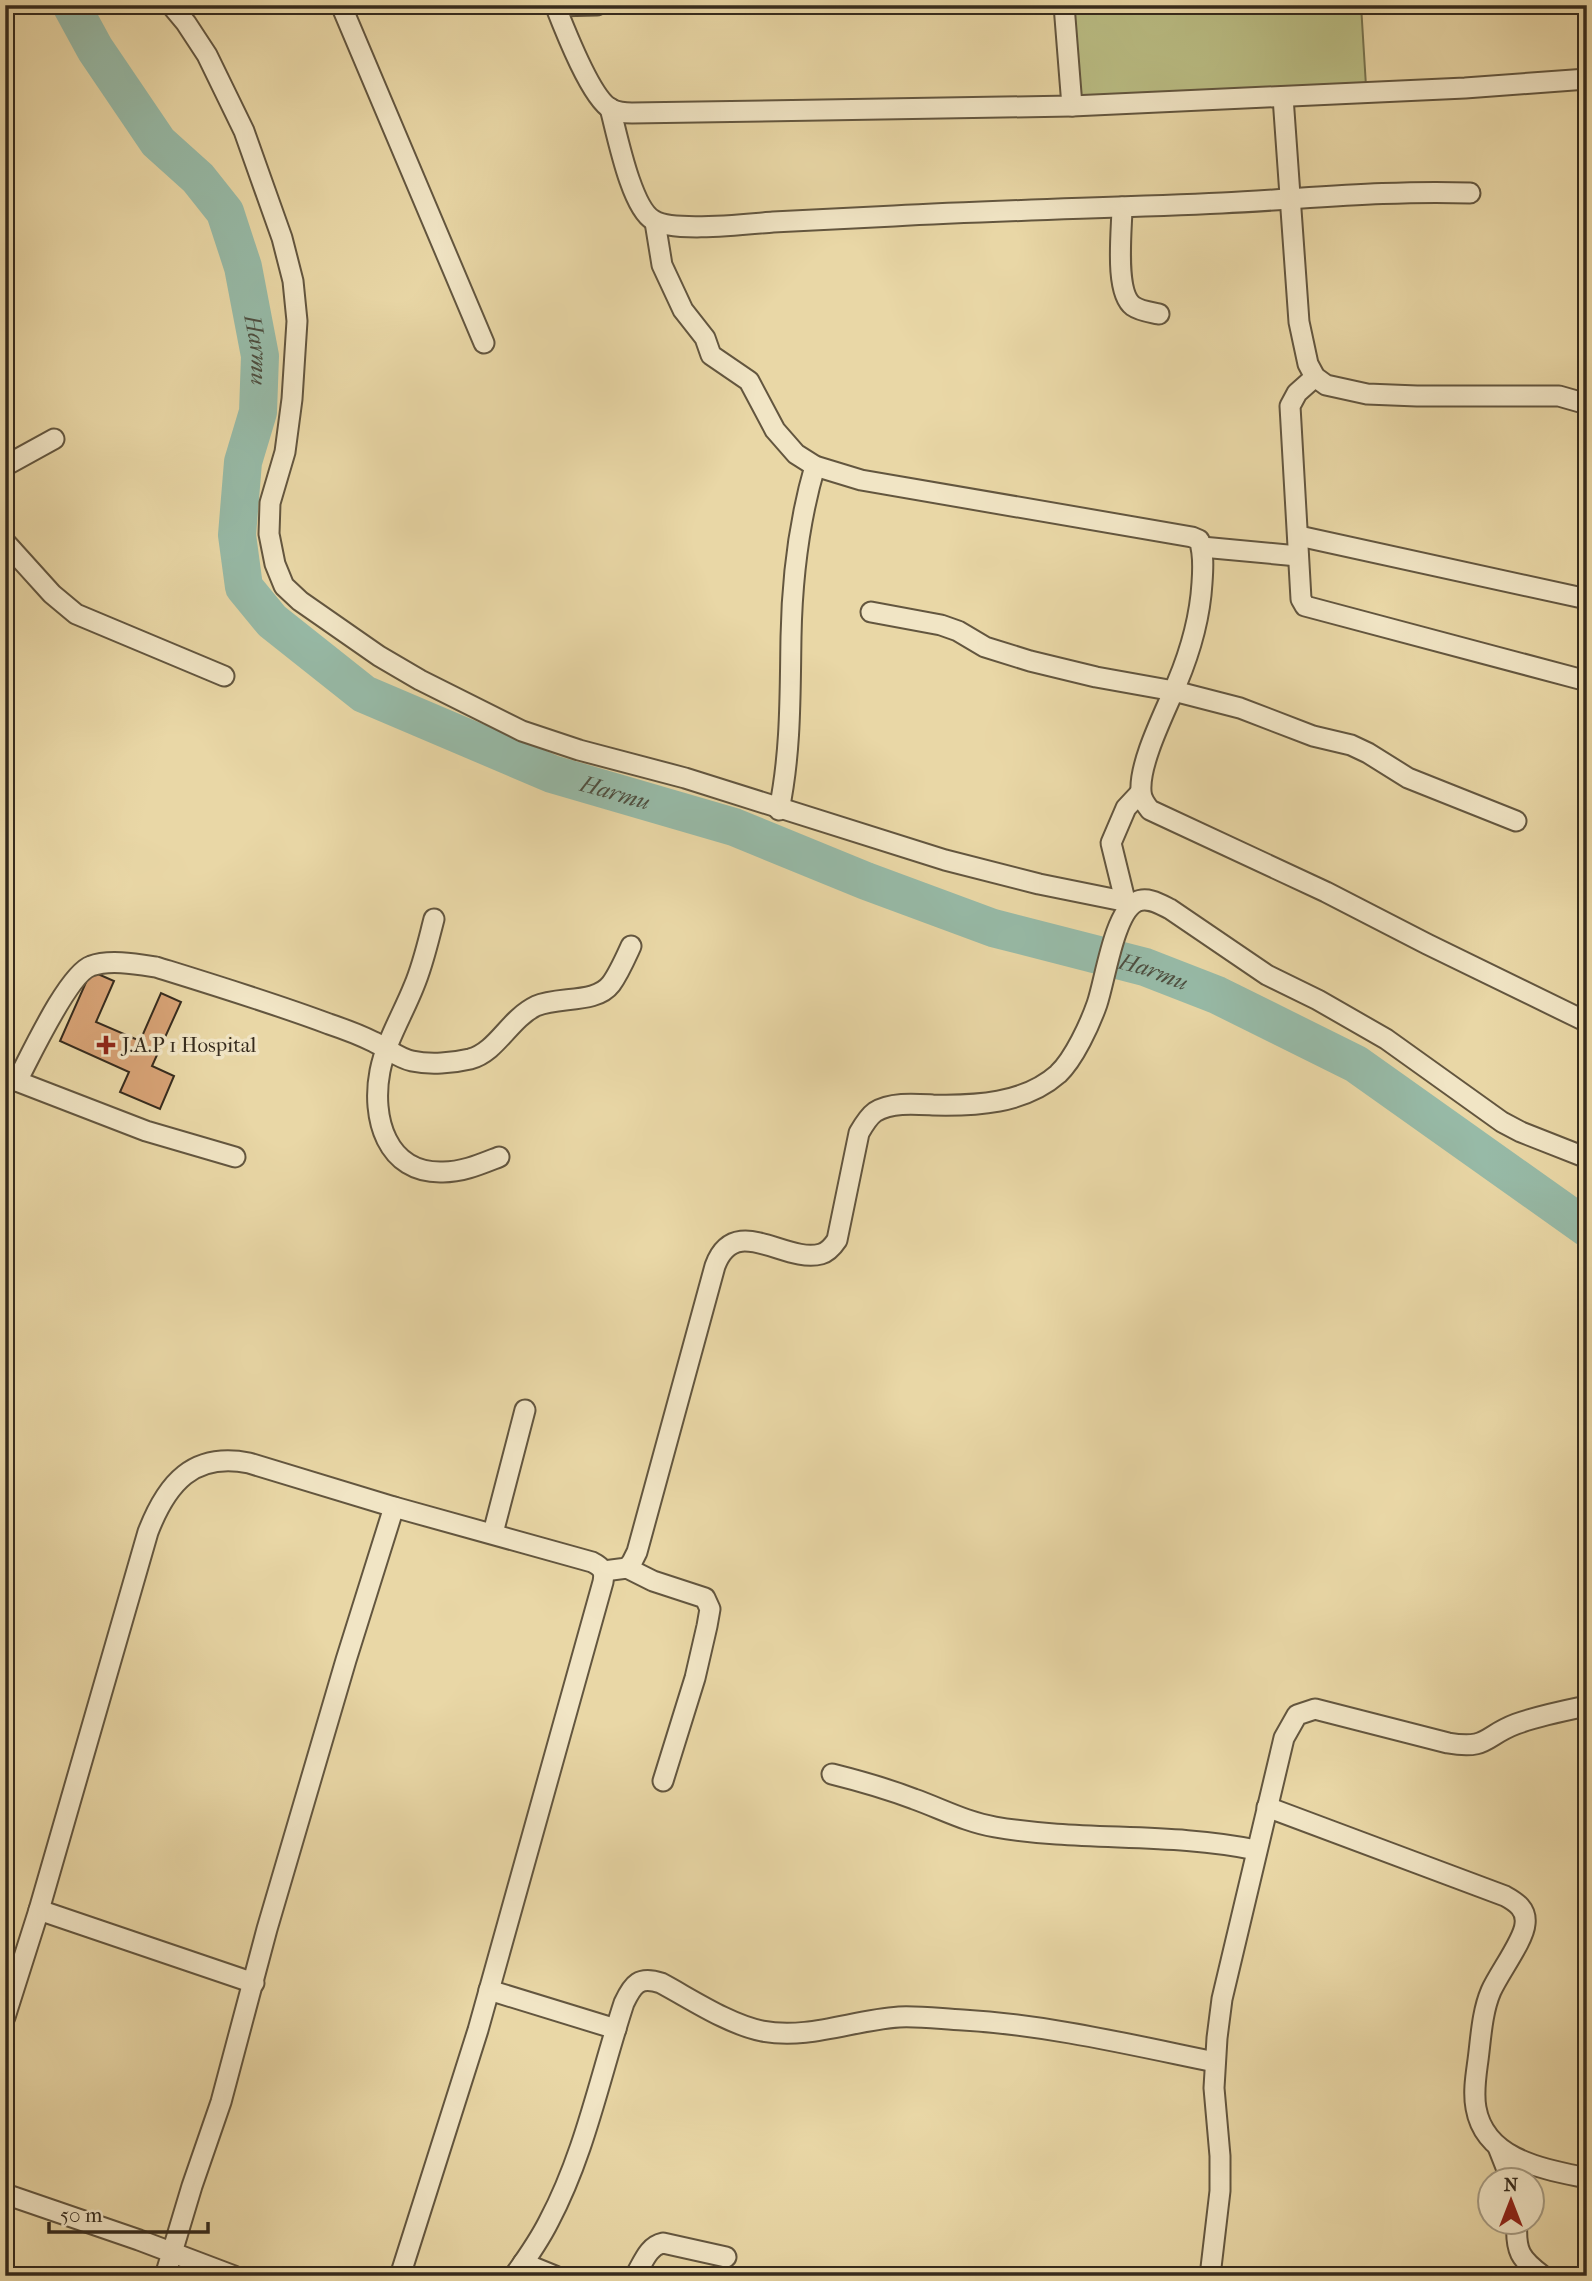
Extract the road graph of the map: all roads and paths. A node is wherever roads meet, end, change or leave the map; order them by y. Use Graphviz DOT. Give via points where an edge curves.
graph roads {
  1 [pos="171,5"];
  2 [pos="341,5"];
  3 [pos="597,5"];
  4 [pos="1064,5"];
  5 [pos="555,6"];
  6 [pos="1587,79"];
  7 [pos="1283,97"];
  8 [pos="1072,106"];
  9 [pos="610,108"];
  10 [pos="1470,193"];
  11 [pos="1290,199"];
  12 [pos="1122,207"];
  13 [pos="654,222"];
  14 [pos="1159,314"];
  15 [pos="484,343"];
  16 [pos="1315,377"];
  17 [pos="1587,404"];
  18 [pos="54,439"];
  19 [pos="5,466"];
  20 [pos="815,466"];
  21 [pos="1299,536"];
  22 [pos="5,542"];
  23 [pos="1202,547"];
  24 [pos="1298,556"];
  25 [pos="1587,599"];
  26 [pos="871,612"];
  27 [pos="224,677"];
  28 [pos="1587,681"];
  29 [pos="1174,691"];
  30 [pos="1140,793"];
  31 [pos="779,810"];
  32 [pos="1516,821"];
  33 [pos="1129,901"];
  34 [pos="434,919"];
  35 [pos="631,946"];
  36 [pos="1587,1022"];
  37 [pos="386,1049"];
  38 [pos="11,1078"];
  39 [pos="235,1157"];
  40 [pos="499,1157"];
  41 [pos="1587,1158"];
  42 [pos="525,1410"];
  43 [pos="394,1507"];
  44 [pos="493,1533"];
  45 [pos="627,1568"];
  46 [pos="604,1571"];
  47 [pos="1587,1706"];
  48 [pos="832,1773"];
  49 [pos="663,1781"];
  50 [pos="1267,1807"];
  51 [pos="1256,1850"];
  52 [pos="39,1910"];
  53 [pos="254,1983"];
  54 [pos="489,1990"];
  55 [pos="5,2017"];
  56 [pos="616,2029"];
  57 [pos="1215,2062"];
  58 [pos="1498,2147"];
  59 [pos="1506,2166"];
  60 [pos="1587,2178"];
  61 [pos="5,2194"];
  62 [pos="1516,2236"];
  63 [pos="172,2251"];
  64 [pos="726,2257"];
  65 [pos="519,2269"];
  66 [pos="165,2276"];
  67 [pos="234,2276"];
  68 [pos="400,2276"];
  69 [pos="555,2276"];
  70 [pos="635,2276"];
  71 [pos="1210,2276"];
  72 [pos="1543,2276"];
  1 -- 31 [label="street" via="206,55 244,131 293,281 297,321 289,428 270,503 269,534 284,586 379,656 522,731"];
  2 -- 15 [label="street"];
  3 -- 5 [label="street"];
  4 -- 8 [label="street"];
  5 -- 9 [label="street" via="586,75"];
  6 -- 7 [label="street"];
  7 -- 8 [label="street"];
  7 -- 11 [label="street"];
  8 -- 9 [label="street" via="670,113"];
  9 -- 13 [label="street" via="637,199"];
  10 -- 11 [label="street"];
  11 -- 12 [label="street"];
  11 -- 16 [label="street" via="1299,322"];
  12 -- 13 [label="street" via="713,226"];
  12 -- 14 [label="street" via="1126,297 1131,305"];
  13 -- 20 [label="street" via="662,265 711,355 749,380 775,430 796,454"];
  16 -- 17 [label="street" via="1326,385 1367,394 1559,396"];
  16 -- 21 [label="street" via="1290,406"];
  18 -- 19 [label="street"];
  20 -- 23 [label="street" via="861,480 1192,537"];
  20 -- 31 [label="street" via="797,548 788,745"];
  21 -- 24 [label="street"];
  21 -- 25 [label="street"];
  22 -- 27 [label="street" via="76,614"];
  23 -- 24 [label="street"];
  23 -- 29 [label="street" via="1199,609"];
  24 -- 28 [label="street" via="1301,599 1306,606"];
  26 -- 29 [label="street" via="941,625 985,647 1030,661"];
  29 -- 30 [label="street" via="1151,747"];
  29 -- 32 [label="street" via="1351,745 1418,782"];
  30 -- 33 [label="street" via="1126,808 1111,843"];
  30 -- 36 [label="street" via="1158,814"];
  31 -- 33 [label="street" via="991,873"];
  33 -- 41 [label="street" via="1153,901 1170,909 1267,975 1386,1040 1502,1122"];
  33 -- 45 [label="street" via="1097,1004 1059,1073 1038,1088 991,1103 912,1104 876,1112 859,1133 837,1240 822,1254 748,1241 724,1247 637,1552"];
  34 -- 37 [label="street" via="415,984"];
  35 -- 37 [label="street" via="603,992 557,999 529,1010 486,1052 473,1058 412,1061"];
  37 -- 38 [label="street" via="327,1023 182,975 144,965 101,964 82,970 74,979"];
  37 -- 40 [label="street" via="378,1104 385,1138 398,1157 440,1172"];
  38 -- 39 [label="street" via="146,1131"];
  42 -- 44 [label="street"];
  43 -- 44 [label="street"];
  43 -- 52 [label="street" via="230,1459 193,1468 177,1483 162,1501 141,1554"];
  43 -- 53 [label="street"];
  44 -- 46 [label="street" via="592,1562"];
  45 -- 46 [label="street"];
  45 -- 49 [label="street" via="705,1598 710,1609 695,1678"];
  46 -- 54 [label="street"];
  47 -- 50 [label="street" via="1514,1725 1468,1746 1315,1709 1297,1715 1284,1738"];
  48 -- 51 [label="street" via="994,1827 1189,1840"];
  50 -- 51 [label="street"];
  50 -- 58 [label="street" via="1505,1896 1524,1912 1522,1934 1490,1994 1475,2085 1480,2122"];
  51 -- 57 [label="street" via="1222,1999"];
  52 -- 53 [label="street"];
  52 -- 55 [label="street"];
  53 -- 63 [label="street"];
  54 -- 56 [label="street"];
  54 -- 68 [label="street"];
  56 -- 57 [label="street" via="635,1984 650,1980 762,2031 807,2032 898,2017 972,2020"];
  56 -- 65 [label="street" via="564,2190"];
  57 -- 71 [label="street" via="1220,2191"];
  58 -- 59 [label="street"];
  58 -- 60 [label="street" via="1539,2167"];
  61 -- 63 [label="street"];
  62 -- 72 [label="street" via="1519,2254"];
  63 -- 66 [label="street"];
  63 -- 67 [label="street"];
  64 -- 70 [label="street" via="656,2244"];
  65 -- 69 [label="street"];
}
